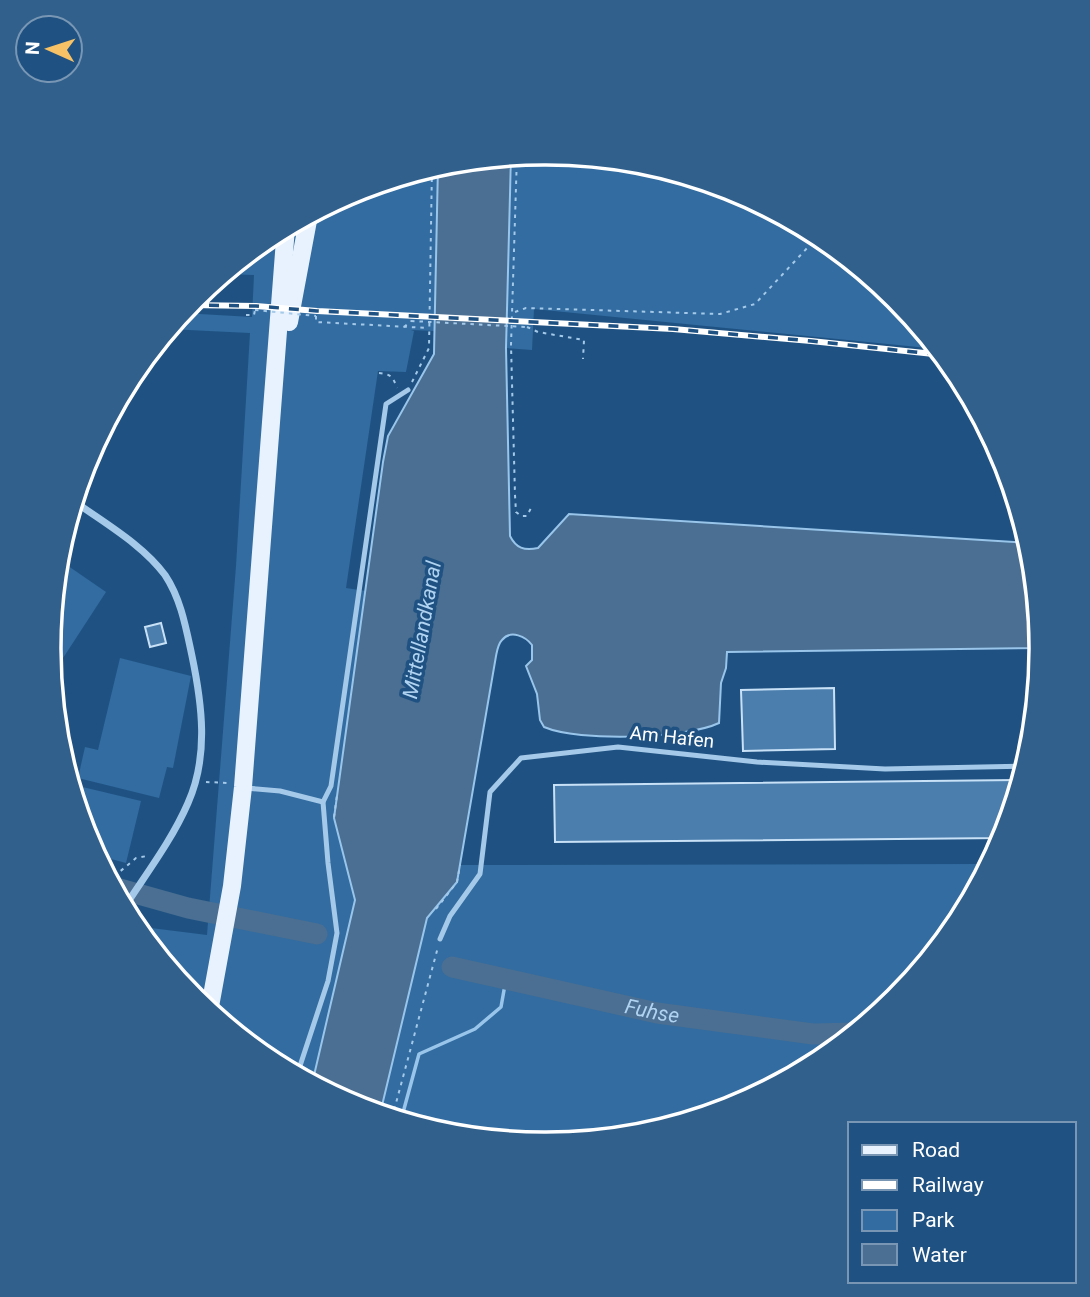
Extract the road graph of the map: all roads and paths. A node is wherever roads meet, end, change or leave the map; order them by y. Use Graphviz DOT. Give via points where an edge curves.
graph roads {
  1 [pos="517,166"];
  2 [pos="432,178"];
  3 [pos="306,228"];
  4 [pos="285,241"];
  5 [pos="812,245"];
  6 [pos="514,312"];
  7 [pos="246,315"];
  8 [pos="404,327"];
  9 [pos="429,328"];
  10 [pos="583,359"];
  11 [pos="379,373"];
  12 [pos="408,390"];
  13 [pos="400,395"];
  14 [pos="272,408"];
  15 [pos="83,507"];
  16 [pos="531,508"];
  17 [pos="1014,766"];
  18 [pos="195,781"];
  19 [pos="243,787"];
  20 [pos="323,802"];
  21 [pos="136,858"];
  22 [pos="460,865"];
  23 [pos="117,874"];
  24 [pos="131,897"];
  25 [pos="436,909"];
  26 [pos="440,939"];
  27 [pos="211,999"];
  28 [pos="300,1065"];
  29 [pos="395,1108"];
  1 -- 6 [label="path"];
  2 -- 9 [label="path"];
  3 -- 14 [label="main road"];
  4 -- 14 [label="main road"];
  5 -- 6 [label="path" via="755,304 720,314 526,308"];
  6 -- 16 [label="path" via="516,512 527,516"];
  7 -- 8 [label="path, bridge" via="254,315 255,310 316,316 316,323"];
  8 -- 9 [label="path"];
  8 -- 10 [label="path, bridge" via="411,321 527,327 584,340"];
  9 -- 12 [label="path" via="429,348"];
  11 -- 13 [label="path" via="393,378"];
  12 -- 13 [label="lane"];
  13 -- 20 [label="lane" via="386,404 331,786"];
  14 -- 19 [label="main road"];
  15 -- 18 [label="street" via="147,555 177,596 201,710 203,733"];
  17 -- 26 [label="lane, Am Hafen" via="885,769 757,762 618,747 521,758 490,792 480,874 450,916"];
  18 -- 19 [label="path"];
  18 -- 24 [label="street" via="182,814"];
  19 -- 20 [label="lane"];
  19 -- 27 [label="main road" via="232,886"];
  20 -- 28 [label="lane" via="337,933 328,981"];
  21 -- 23 [label="path"];
  22 -- 25 [label="path" via="457,883"];
  26 -- 29 [label="path"];
}
